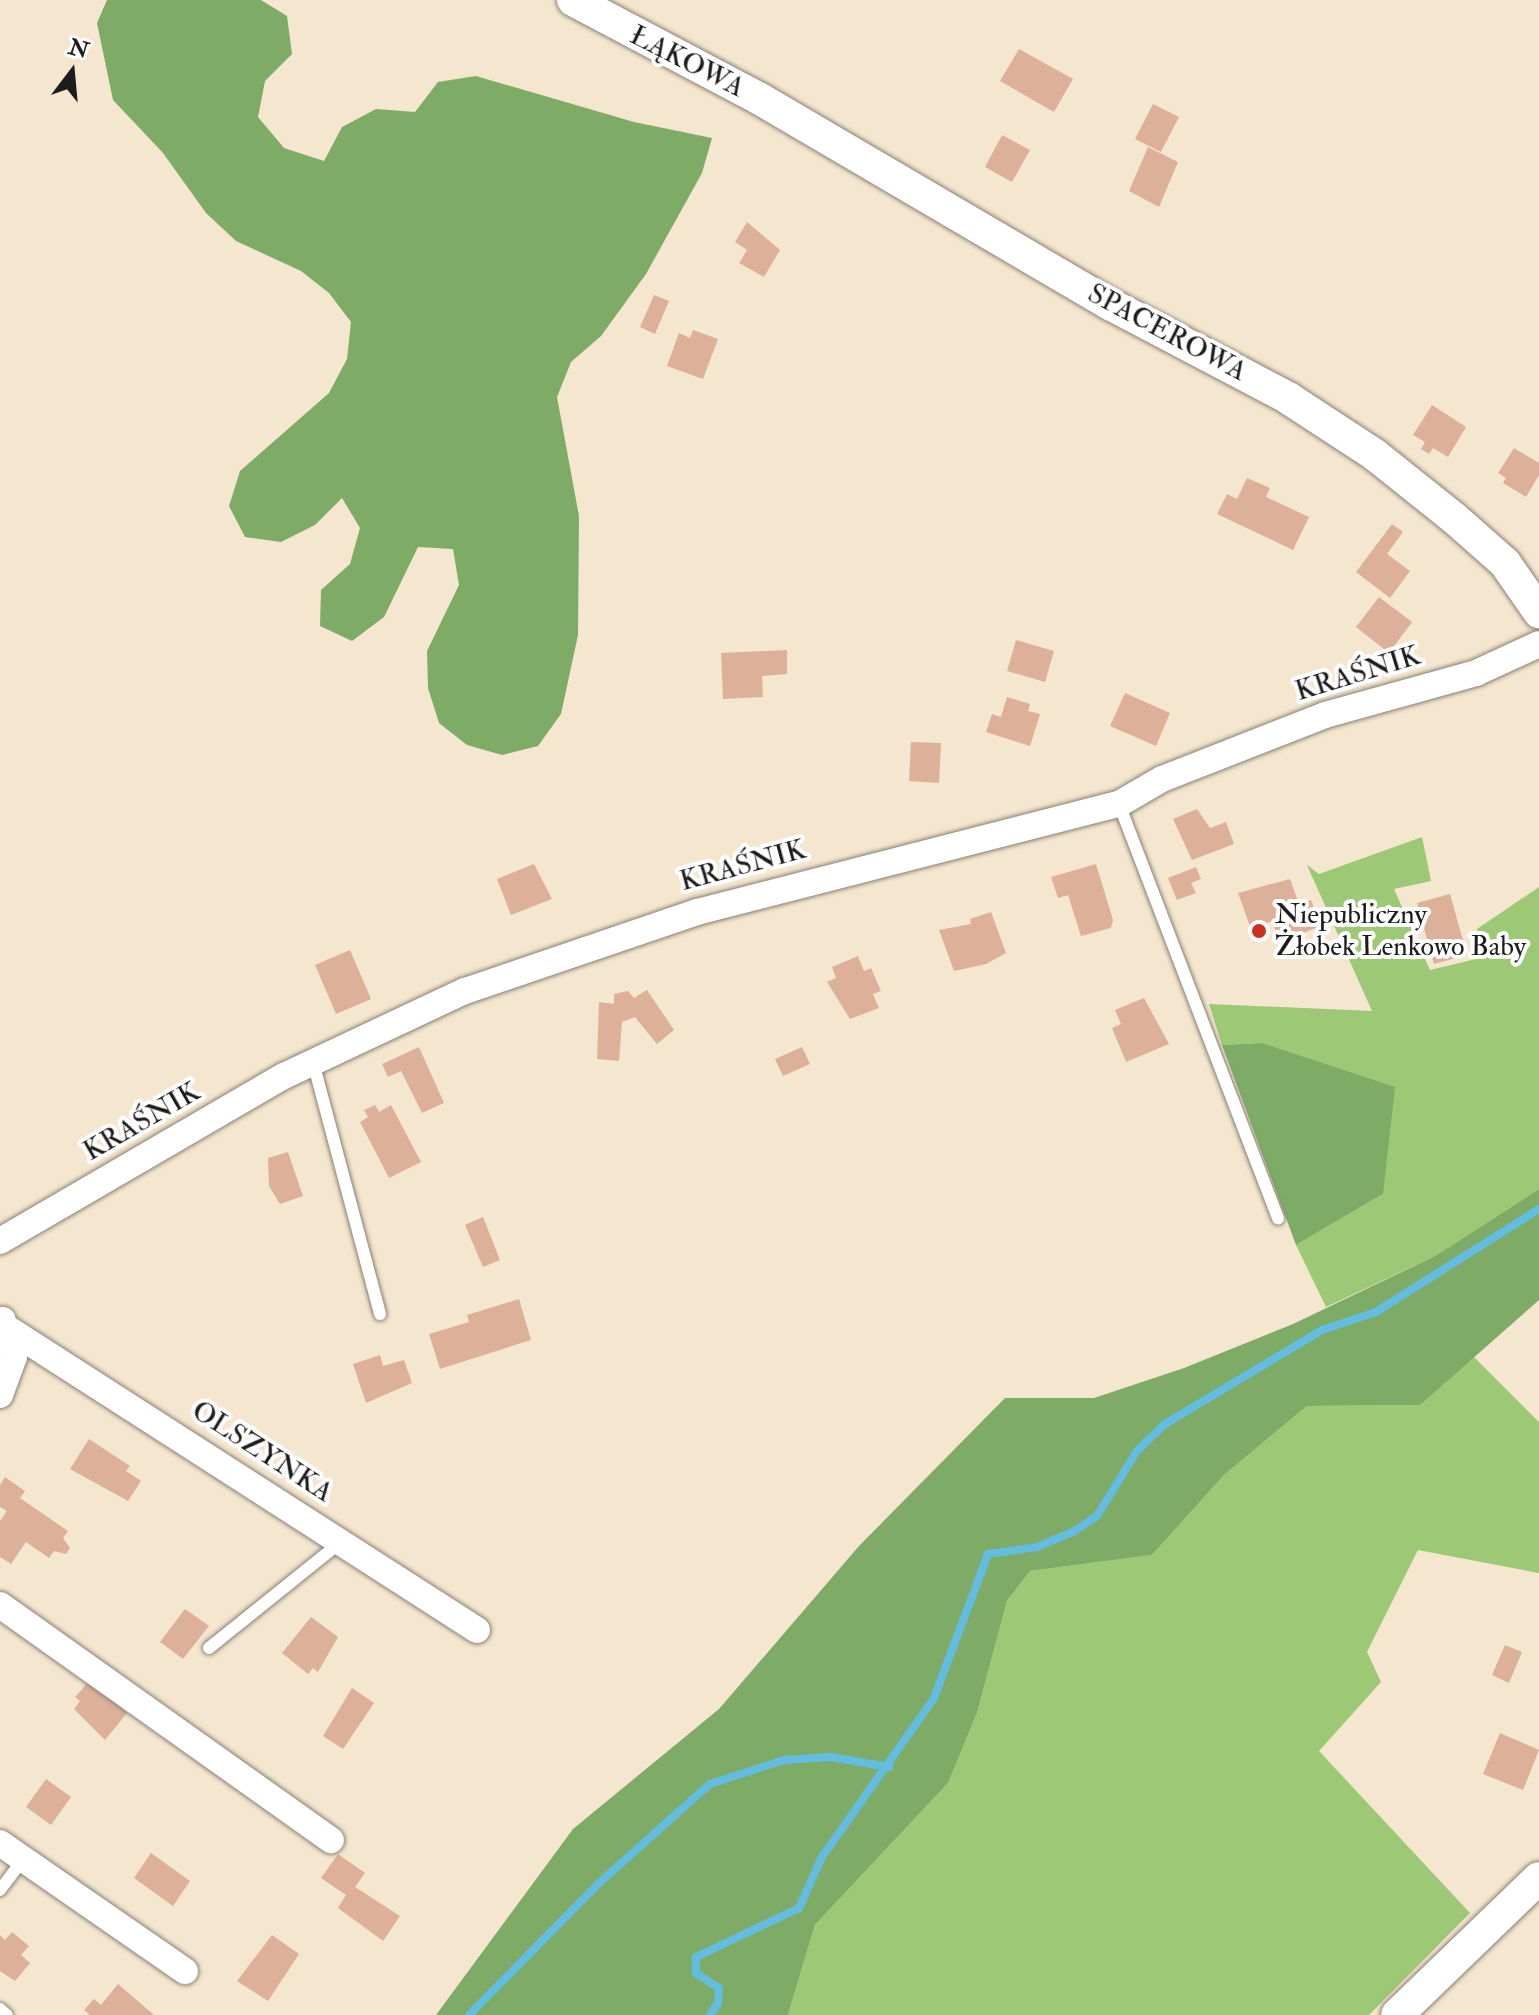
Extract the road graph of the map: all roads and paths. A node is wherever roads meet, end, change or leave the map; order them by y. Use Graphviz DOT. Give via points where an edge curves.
graph roads {
  1 [pos="573,0"];
  2 [pos="760,99"];
  3 [pos="1539,612"];
  4 [pos="1539,644"];
  5 [pos="1119,804"];
  6 [pos="313,1061"];
  7 [pos="1278,1219"];
  8 [pos="0,1241"];
  9 [pos="380,1314"];
  10 [pos="5,1323"];
  11 [pos="0,1395"];
  12 [pos="341,1542"];
  13 [pos="0,1605"];
  14 [pos="477,1630"];
  15 [pos="209,1648"];
  16 [pos="331,1840"];
  17 [pos="0,1843"];
  18 [pos="23,1859"];
  19 [pos="1539,1878"];
  20 [pos="0,1890"];
  21 [pos="185,1971"];
  22 [pos="0,2009"];
  23 [pos="7,2015"];
  24 [pos="1397,2015"];
  1 -- 2 [label="street, ŁĄKOWA"];
  2 -- 3 [label="street, SPACEROWA" via="1041,265 1288,398 1375,455 1505,563"];
  4 -- 5 [label="street, KRAŚNIK" via="1476,673 1325,715 1162,779"];
  5 -- 6 [label="street, KRAŚNIK" via="934,848 624,934 465,991"];
  5 -- 7 [label="lane"];
  6 -- 8 [label="street, KRAŚNIK"];
  6 -- 9 [label="lane"];
  10 -- 11 [label="street" via="14,1357"];
  10 -- 12 [label="street, OLSZYNKA"];
  12 -- 14 [label="street, OLSZYNKA"];
  12 -- 15 [label="lane"];
  13 -- 16 [label="street"];
  17 -- 18 [label="street"];
  18 -- 20 [label="lane"];
  18 -- 21 [label="street"];
  19 -- 24 [label="street"];
  22 -- 23 [label="lane"];
}
